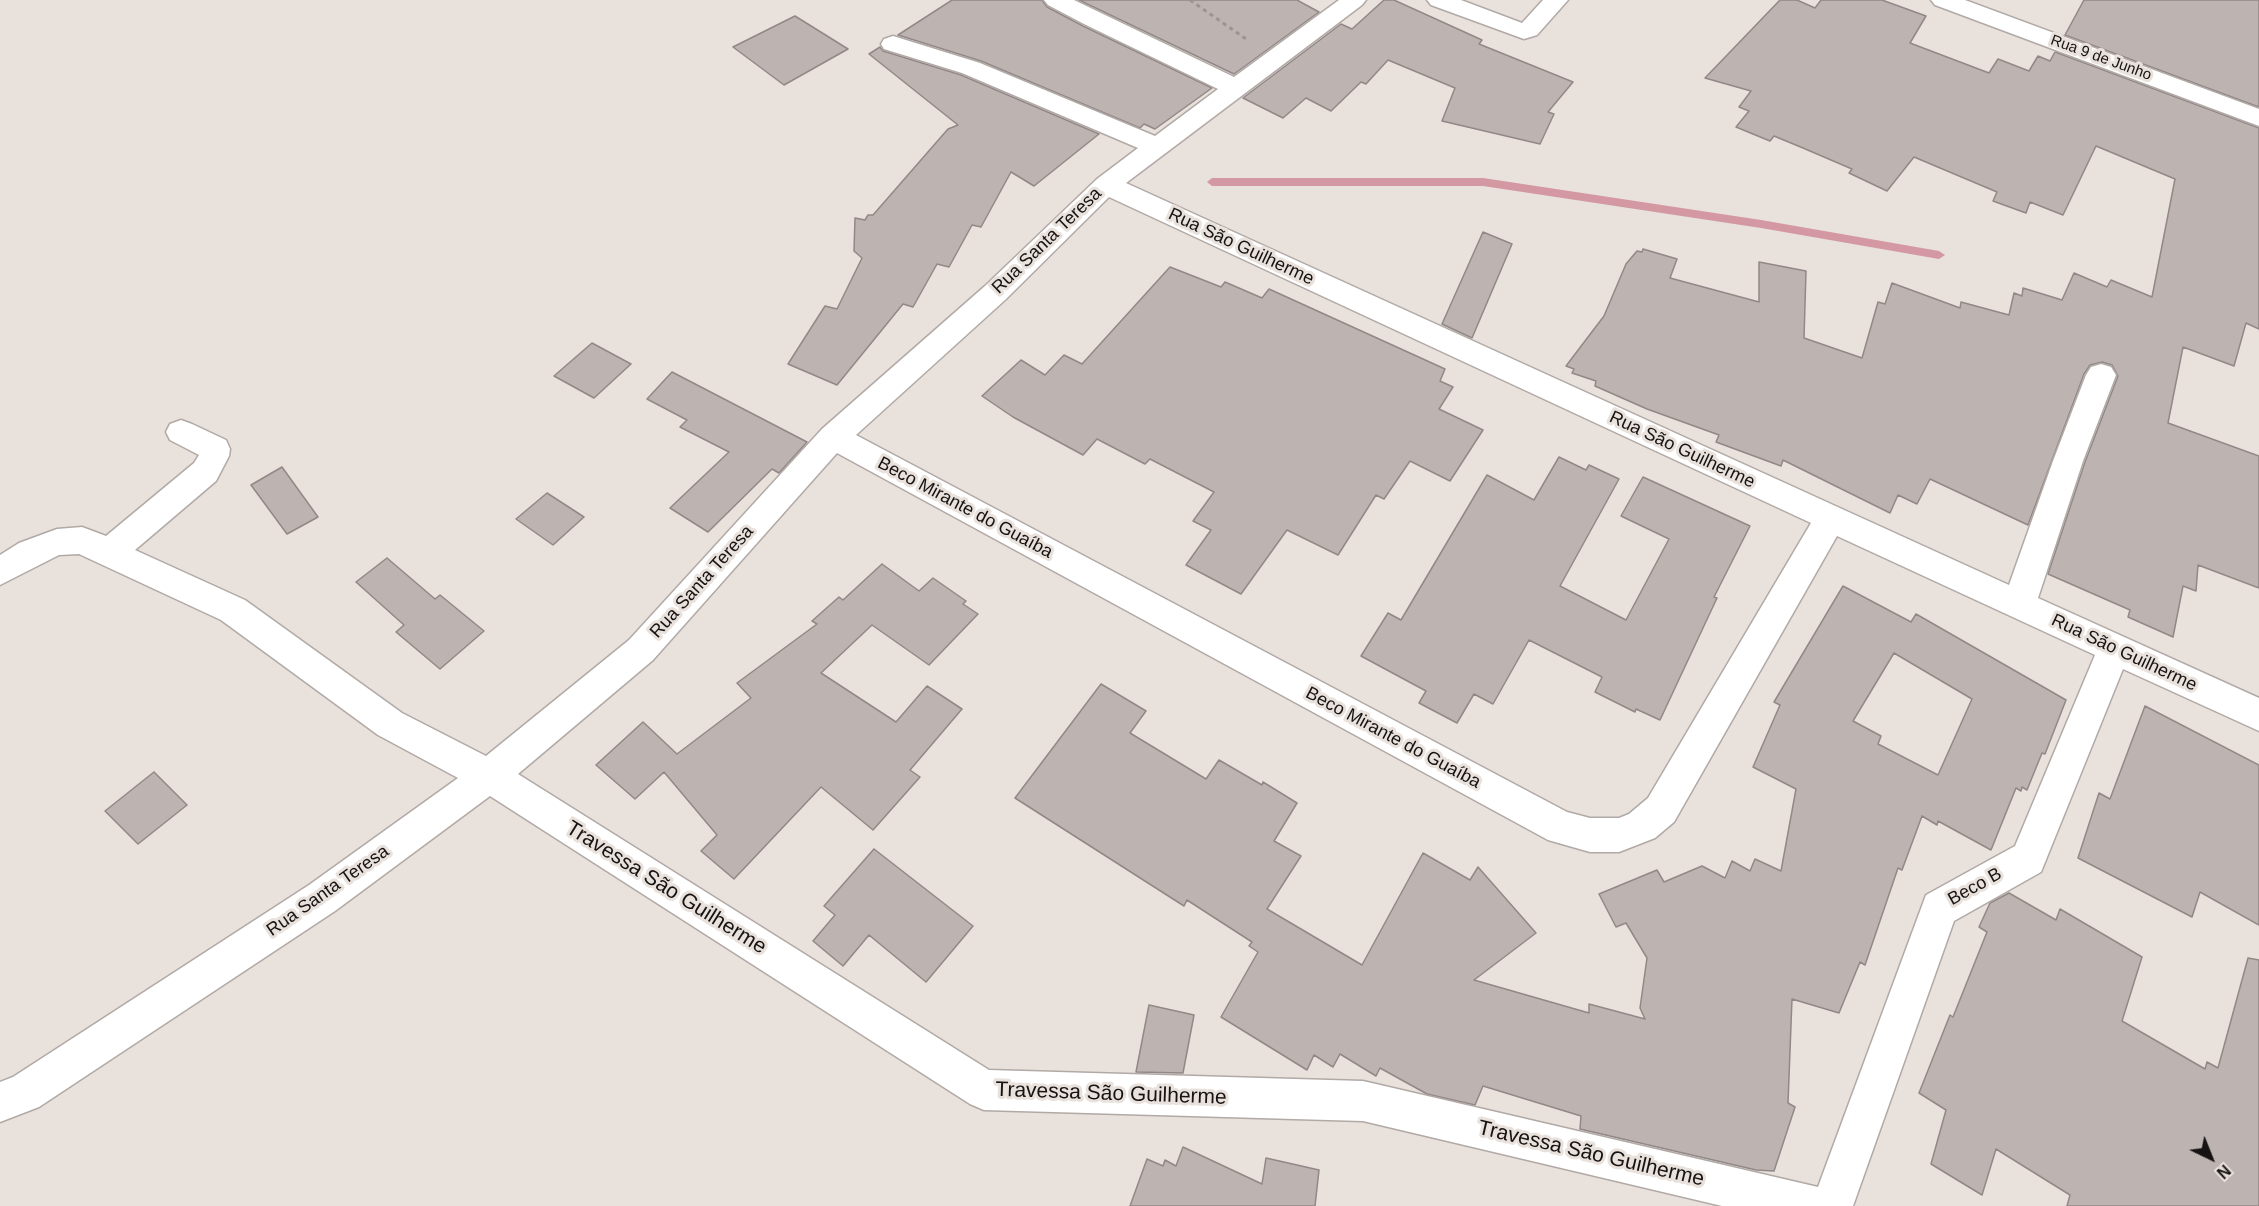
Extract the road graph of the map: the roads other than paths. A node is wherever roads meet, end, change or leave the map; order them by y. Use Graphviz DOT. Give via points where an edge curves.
graph roads {
  1 [pos="1056,0"];
  2 [pos="1354,0"];
  3 [pos="1439,0"];
  4 [pos="1556,0"];
  5 [pos="1943,0"];
  6 [pos="893,44"];
  7 [pos="1238,88"];
  8 [pos="2259,118"];
  9 [pos="1157,147"];
  10 [pos="1106,185"];
  11 [pos="2102,375"];
  12 [pos="181,432"];
  13 [pos="833,437"];
  14 [pos="1830,519"];
  15 [pos="109,553"];
  16 [pos="0,571"];
  17 [pos="2019,604"];
  18 [pos="2114,650"];
  19 [pos="2259,715"];
  20 [pos="489,776"];
  21 [pos="0,1102"];
  22 [pos="1813,1206"];
  23 [pos="1832,1206"];
  1 -- 7 [label="street"];
  2 -- 7 [label="street, Rua Santa Teresa"];
  3 -- 4 [label="street" via="1524,33"];
  5 -- 8 [label="street, Rua 9 de Junho"];
  6 -- 9 [label="street" via="971,68"];
  7 -- 9 [label="street, Rua Santa Teresa"];
  9 -- 10 [label="street, Rua Santa Teresa"];
  10 -- 13 [label="street, Rua Santa Teresa" via="995,293"];
  10 -- 14 [label="street, Rua São Guilherme"];
  11 -- 17 [label="street"];
  12 -- 15 [label="street" via="215,449 205,472"];
  13 -- 14 [label="street, Beco Mirante do Guaíba" via="1561,828 1590,835 1619,835 1642,826 1661,810"];
  13 -- 20 [label="street, Rua Santa Teresa" via="641,650"];
  14 -- 17 [label="street, Rua São Guilherme"];
  15 -- 16 [label="street, Travessa São Guilherme" via="82,540 57,542"];
  15 -- 20 [label="street, Travessa São Guilherme" via="232,610 390,724"];
  17 -- 18 [label="street, Rua São Guilherme"];
  18 -- 19 [label="street, Rua São Guilherme"];
  18 -- 23 [label="street, Beco B" via="2028,859 1939,908"];
  20 -- 21 [label="street, Rua Santa Teresa" via="322,898 25,1093"];
  20 -- 22 [label="street, Travessa São Guilherme" via="984,1090 1363,1101"];
}
